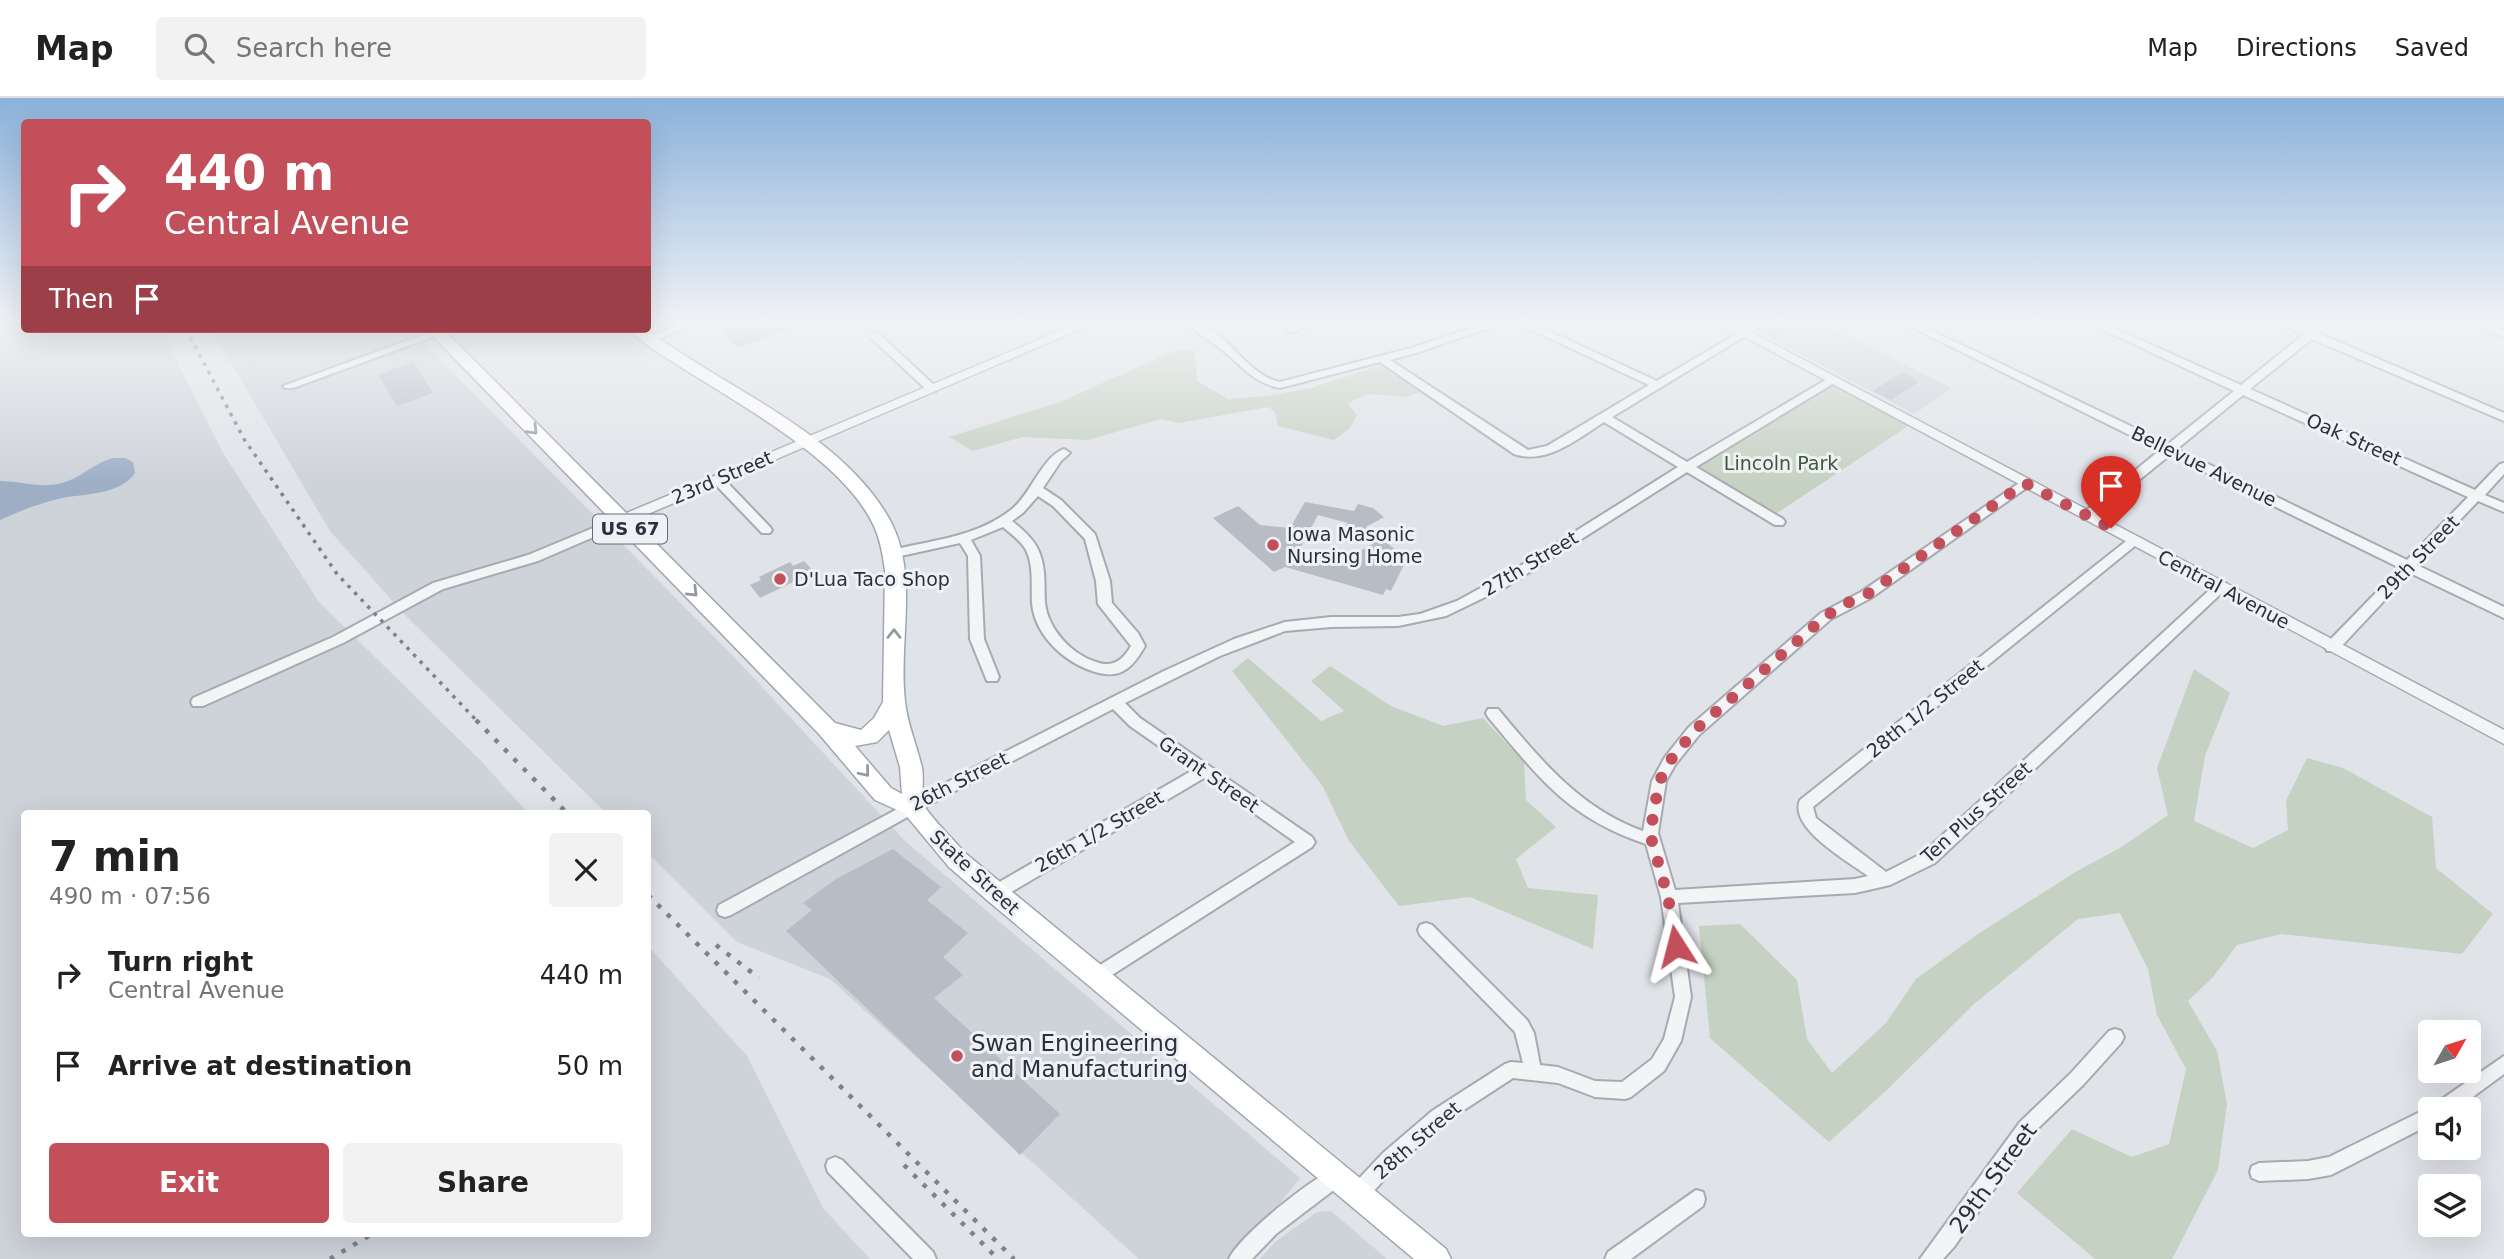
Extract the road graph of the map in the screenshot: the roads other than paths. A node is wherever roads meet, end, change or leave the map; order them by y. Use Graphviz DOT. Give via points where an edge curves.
graph roads {
  1 [pos="318,375"];
  2 [pos="483,375"];
  3 [pos="706,375"];
  4 [pos="917,375"];
  5 [pos="965,375"];
  6 [pos="1254,375"];
  7 [pos="1319,375"];
  8 [pos="1406,375"];
  9 [pos="1637,375"];
  10 [pos="1674,375"];
  11 [pos="1824,375"];
  12 [pos="2016,375"];
  13 [pos="2212,375"];
  14 [pos="2260,375"];
  15 [pos="2406,375"];
  16 [pos="1833,380"];
  17 [pos="1658,385"];
  18 [pos="289,386"];
  19 [pos="932,389"];
  20 [pos="2243,389"];
  21 [pos="2504,417"];
  22 [pos="1605,418"];
  23 [pos="806,441"];
  24 [pos="2169,449"];
  25 [pos="1064,453"];
  26 [pos="1687,466"];
  27 [pos="2504,467"];
  28 [pos="717,479"];
  29 [pos="2025,483"];
  30 [pos="1035,489"];
  31 [pos="2477,495"];
  32 [pos="2504,508"];
  33 [pos="2087,516"];
  34 [pos="622,520"];
  35 [pos="1003,520"];
  36 [pos="1779,522"];
  37 [pos="766,530"];
  38 [pos="963,537"];
  39 [pos="2134,541"];
  40 [pos="892,554"];
  41 [pos="2410,566"];
  42 [pos="2221,587"];
  43 [pos="2504,612"];
  44 [pos="2332,647"];
  45 [pos="1199,661"];
  46 [pos="992,677"];
  47 [pos="198,702"];
  48 [pos="894,702"];
  49 [pos="1115,702"];
  50 [pos="1493,713"];
  51 [pos="827,728"];
  52 [pos="2504,738"];
  53 [pos="1203,771"];
  54 [pos="911,806"];
  55 [pos="1652,840"];
  56 [pos="1884,880"];
  57 [pos="995,893"];
  58 [pos="1668,897"];
  59 [pos="725,910"];
  60 [pos="1426,930"];
  61 [pos="1095,977"];
  62 [pos="2115,1037"];
  63 [pos="2504,1064"];
  64 [pos="1533,1071"];
  65 [pos="2457,1097"];
  66 [pos="2418,1121"];
  67 [pos="835,1166"];
  68 [pos="2259,1172"];
  69 [pos="1336,1177"];
  70 [pos="1357,1195"];
  71 [pos="1696,1199"];
  72 [pos="926,1259"];
  73 [pos="1240,1259"];
  74 [pos="1436,1259"];
  75 [pos="1615,1259"];
  76 [pos="1930,1259"];
  1 -- 18 [label="street"];
  2 -- 34 [label="main road, State Street / US 67, one-way"];
  3 -- 23 [label="main road"];
  4 -- 19 [label="street"];
  5 -- 19 [label="street, 23rd Street"];
  6 -- 7 [label="street" via="1269,384"];
  8 -- 22 [label="street" via="1527,454 1551,449"];
  9 -- 17 [label="street"];
  10 -- 17 [label="street"];
  11 -- 16 [label="street, Central Avenue"];
  12 -- 24 [label="street, Bellevue Avenue"];
  13 -- 20 [label="street, Oak Street"];
  14 -- 20 [label="street"];
  15 -- 21 [label="street"];
  16 -- 26 [label="street, 27th Street"];
  16 -- 29 [label="street, Central Avenue"];
  17 -- 22 [label="street"];
  19 -- 23 [label="street, 23rd Street"];
  20 -- 24 [label="street"];
  20 -- 31 [label="street, Oak Street"];
  22 -- 26 [label="street"];
  23 -- 28 [label="street, 23rd Street"];
  23 -- 40 [label="main road" via="877,513"];
  24 -- 33 [label="street"];
  24 -- 41 [label="street, Bellevue Avenue"];
  25 -- 30 [label="street"];
  26 -- 36 [label="street"];
  26 -- 45 [label="street, 27th Street" via="1507,579 1441,613 1412,620 1290,625"];
  27 -- 31 [label="street, 29th Street"];
  28 -- 34 [label="street, 23rd Street"];
  28 -- 37 [label="street"];
  29 -- 33 [label="street, Central Avenue"];
  29 -- 55 [label="street, 28th Street" via="1866,595 1826,616 1694,731 1659,782"];
  30 -- 35 [label="street" via="1019,510"];
  30 -- 35 [label="street" via="1057,503 1091,537 1105,604 1133,636 1138,646 1133,658 1105,671 1079,662 1046,629 1034,553"];
  31 -- 32 [label="street, Oak Street"];
  31 -- 41 [label="street, 29th Street"];
  33 -- 39 [label="street, Central Avenue"];
  34 -- 47 [label="street, 23rd Street" via="533,558 438,586 338,640"];
  34 -- 51 [label="main road, State Street / US 67, one-way"];
  35 -- 38 [label="street"];
  38 -- 40 [label="street"];
  38 -- 46 [label="street" via="974,556 977,639"];
  39 -- 42 [label="street, Central Avenue"];
  39 -- 56 [label="street, 28th 1/2 Street" via="1805,804 1805,814 1814,826"];
  48 -- 40 [label="main road, one-way"];
  41 -- 43 [label="street, Bellevue Avenue"];
  41 -- 44 [label="street, 29th Street"];
  42 -- 44 [label="street, Central Avenue"];
  42 -- 56 [label="street, Ten Plus Street" via="1929,858"];
  44 -- 52 [label="street, Central Avenue"];
  45 -- 49 [label="street, 26th Street"];
  48 -- 51 [label="main road" via="872,735 850,738"];
  48 -- 54 [label="main road" via="912,772"];
  49 -- 53 [label="street, Grant Street" via="1127,716"];
  49 -- 54 [label="street, 26th Street"];
  50 -- 55 [label="street" via="1580,805 1614,827"];
  51 -- 54 [label="main road, State Street / US 67, one-way" via="883,794"];
  53 -- 57 [label="street, 26th 1/2 Street"];
  53 -- 61 [label="street, Grant Street" via="1307,842"];
  54 -- 57 [label="main road, State Street / US 67" via="957,860"];
  54 -- 59 [label="street, 26th Street"];
  55 -- 58 [label="street, 28th Street"];
  56 -- 58 [label="street, Ten Plus Street" via="1855,886"];
  57 -- 61 [label="main road, State Street / US 67"];
  58 -- 64 [label="street, 28th Street" via="1683,997 1672,1041 1658,1065 1625,1091 1595,1089"];
  60 -- 64 [label="street" via="1521,1026"];
  61 -- 69 [label="main road, State Street / US 67"];
  62 -- 76 [label="street, 29th Street" via="2026,1128"];
  63 -- 65 [label="street"];
  64 -- 70 [label="street, 28th Street" via="1511,1070 1461,1101 1390,1159"];
  66 -- 68 [label="street" via="2331,1166"];
  67 -- 72 [label="street"];
  69 -- 70 [label="main road, State Street / US 67"];
  69 -- 73 [label="street" via="1269,1227"];
  70 -- 74 [label="main road, State Street / US 67"];
  71 -- 75 [label="street"];
}
